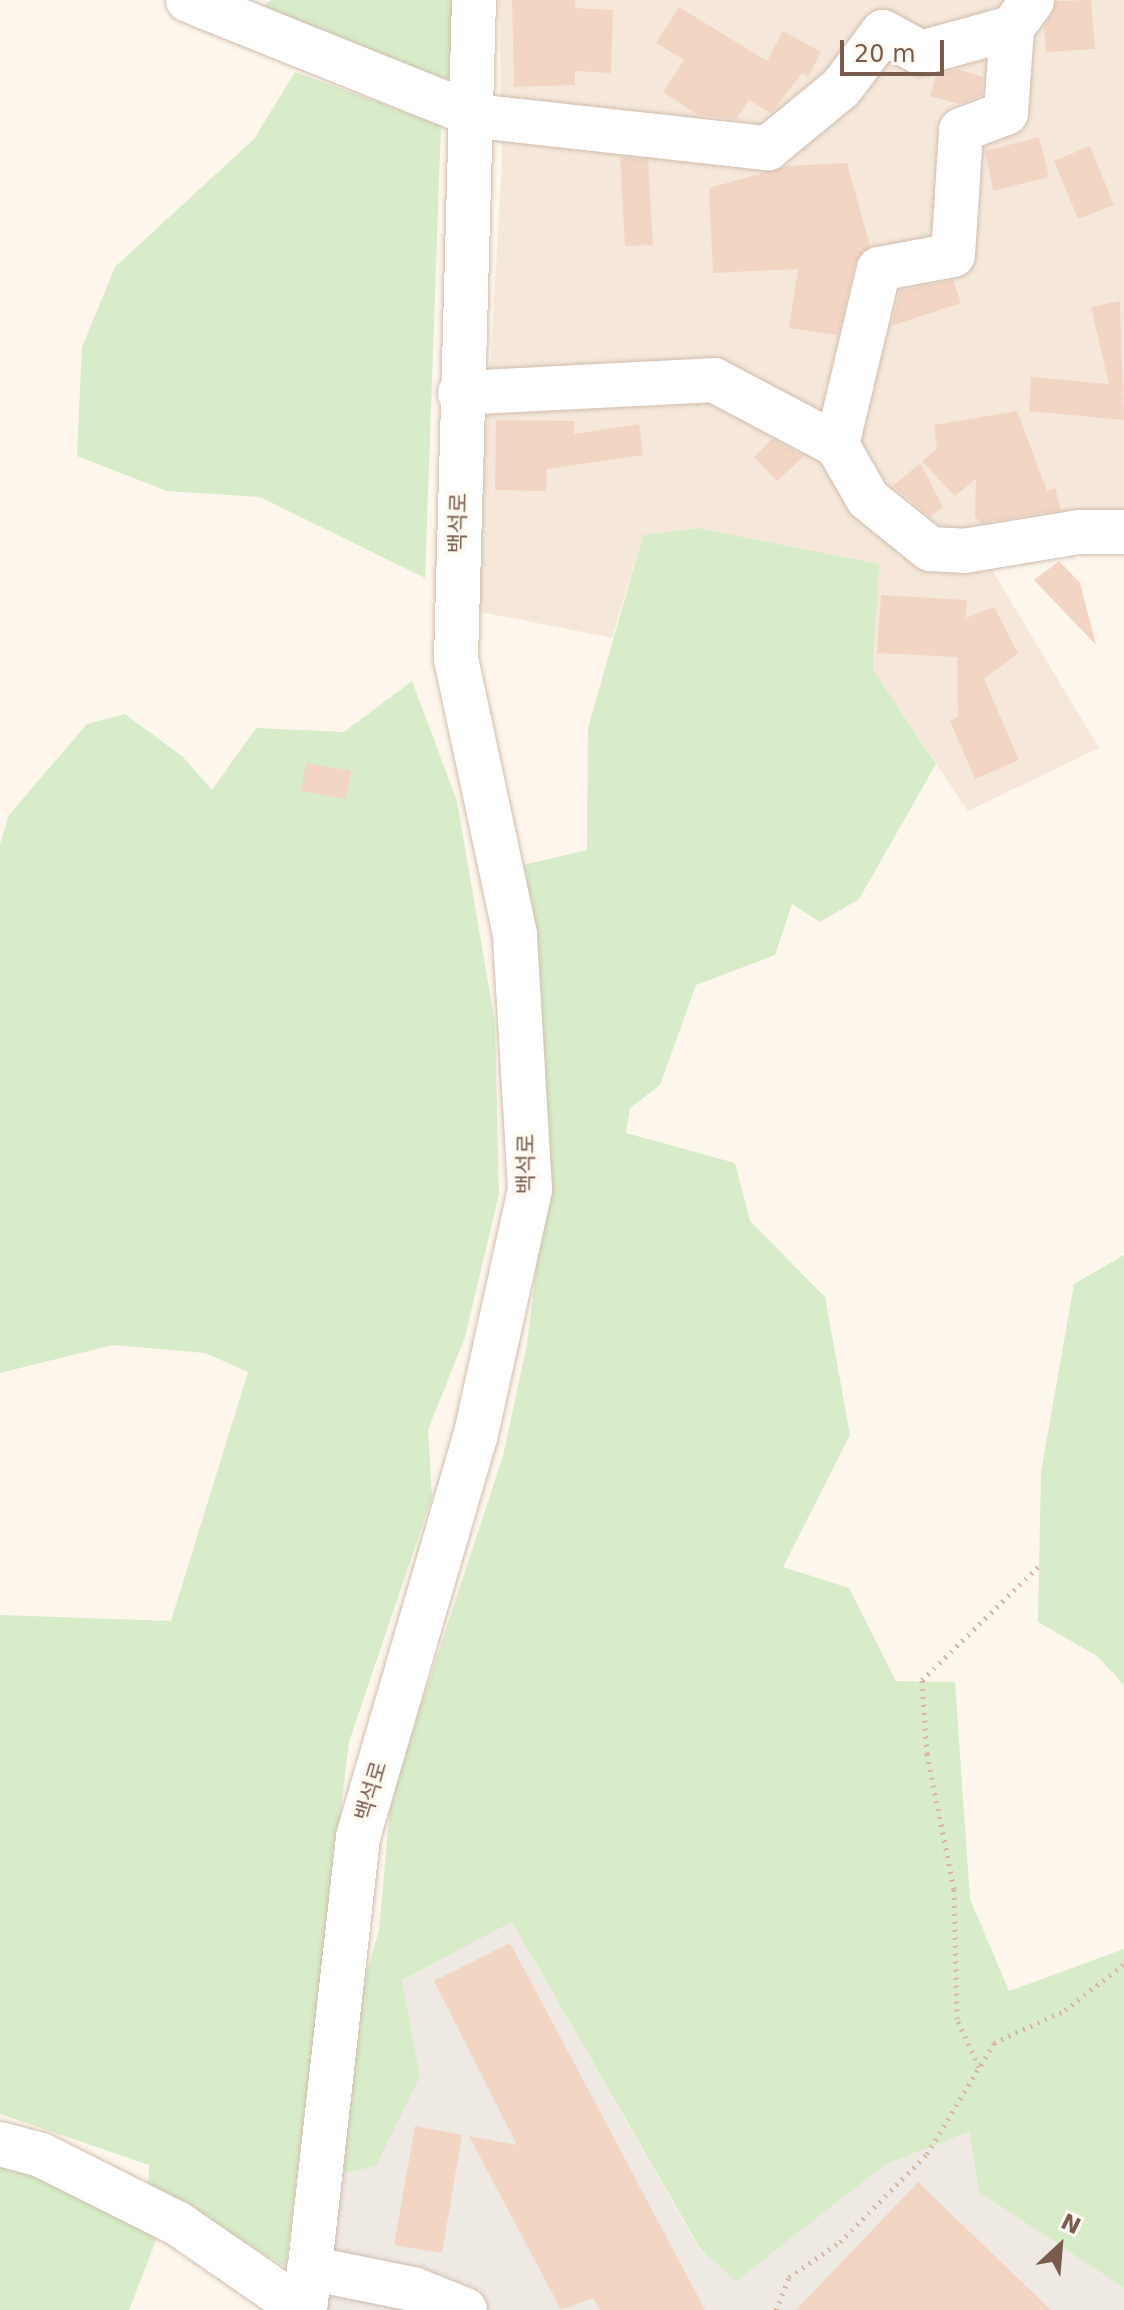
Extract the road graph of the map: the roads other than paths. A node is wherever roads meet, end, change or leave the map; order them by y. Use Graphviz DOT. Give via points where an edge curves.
graph roads {
  1 [pos="188,0"];
  2 [pos="474,0"];
  3 [pos="1022,14"];
  4 [pos="476,116"];
  5 [pos="460,393"];
  6 [pos="837,445"];
  7 [pos="1124,532"];
  8 [pos="0,2144"];
  9 [pos="305,2296"];
  10 [pos="465,2310"];
  1 -- 4 [label="street"];
  2 -- 4 [label="street, 백석로"];
  3 -- 4 [label="street" via="921,53 883,32 841,88 768,148"];
  3 -- 6 [label="street" via="1006,113 961,130 953,255 879,269"];
  4 -- 5 [label="street, 백석로"];
  5 -- 6 [label="street" via="714,380"];
  5 -- 9 [label="street, 백석로" via="456,659 515,934 530,1189 475,1438 358,1837"];
  6 -- 7 [label="street" via="868,499 930,549 964,551 1079,532"];
  8 -- 9 [label="street" via="41,2155 177,2223"];
  9 -- 10 [label="street" via="413,2289"];
}
